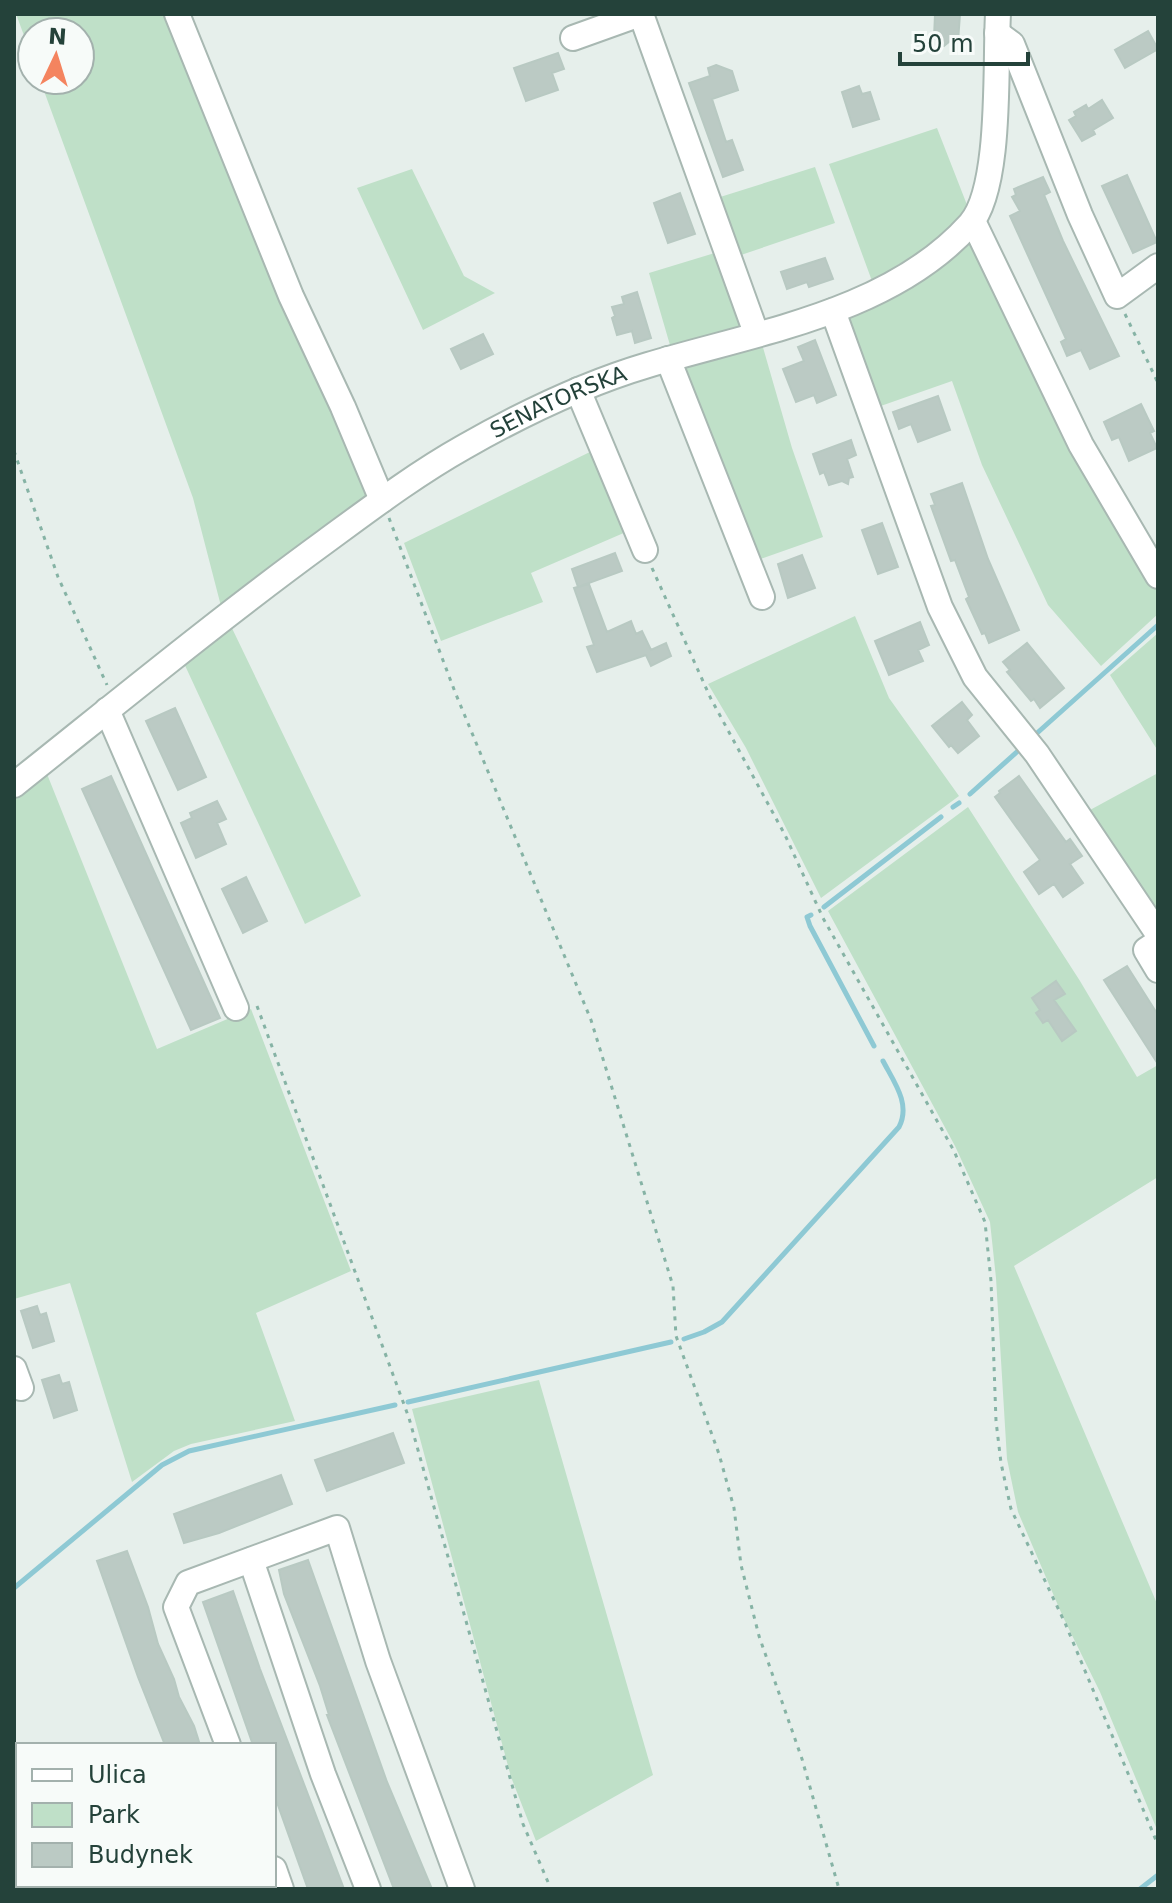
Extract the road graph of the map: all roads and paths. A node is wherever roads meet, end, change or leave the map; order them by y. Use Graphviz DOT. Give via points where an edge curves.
graph roads {
  1 [pos="177,14"];
  2 [pos="641,14"];
  3 [pos="997,23"];
  4 [pos="573,38"];
  5 [pos="973,221"];
  6 [pos="1158,266"];
  7 [pos="1117,296"];
  8 [pos="833,311"];
  9 [pos="756,333"];
  10 [pos="668,359"];
  11 [pos="1158,383"];
  12 [pos="578,390"];
  13 [pos="14,451"];
  14 [pos="382,500"];
  15 [pos="645,550"];
  16 [pos="1158,576"];
  17 [pos="762,597"];
  18 [pos="112,707"];
  19 [pos="14,785"];
  20 [pos="1158,934"];
  21 [pos="1158,942"];
  22 [pos="1158,970"];
  23 [pos="246,1007"];
  24 [pos="251,1560"];
  25 [pos="227,1743"];
  26 [pos="1158,1845"];
  27 [pos="368,1889"];
  28 [pos="462,1889"];
  29 [pos="551,1889"];
  30 [pos="839,1889"];
  1 -- 14 [label="street" via="291,296"];
  2 -- 4 [label="street"];
  2 -- 9 [label="street"];
  3 -- 5 [label="street, SENATORSKA" via="989,174"];
  3 -- 7 [label="street" via="1012,44"];
  5 -- 8 [label="street, SENATORSKA" via="923,264"];
  5 -- 16 [label="street" via="1081,445"];
  6 -- 7 [label="street"];
  7 -- 11 [label="path"];
  8 -- 9 [label="street, SENATORSKA"];
  8 -- 20 [label="street" via="959,649"];
  9 -- 10 [label="street, SENATORSKA"];
  10 -- 12 [label="street, SENATORSKA"];
  10 -- 17 [label="street"];
  12 -- 14 [label="street, SENATORSKA" via="463,447"];
  12 -- 15 [label="street"];
  13 -- 18 [label="path"];
  14 -- 18 [label="street, SENATORSKA" via="257,590"];
  14 -- 30 [label="path" via="591,1020 673,1286 676,1336 734,1508 741,1565 759,1636"];
  15 -- 26 [label="path" via="711,699 823,918 954,1151 985,1222 996,1421 1011,1509"];
  18 -- 19 [label="street, SENATORSKA"];
  18 -- 23 [label="street"];
  21 -- 22 [label="street" via="1146,950"];
  23 -- 29 [label="path" via="401,1398 523,1824"];
  24 -- 25 [label="street" via="188,1583 176,1607"];
  24 -- 27 [label="street"];
  24 -- 28 [label="street" via="337,1528 378,1661"];
}
